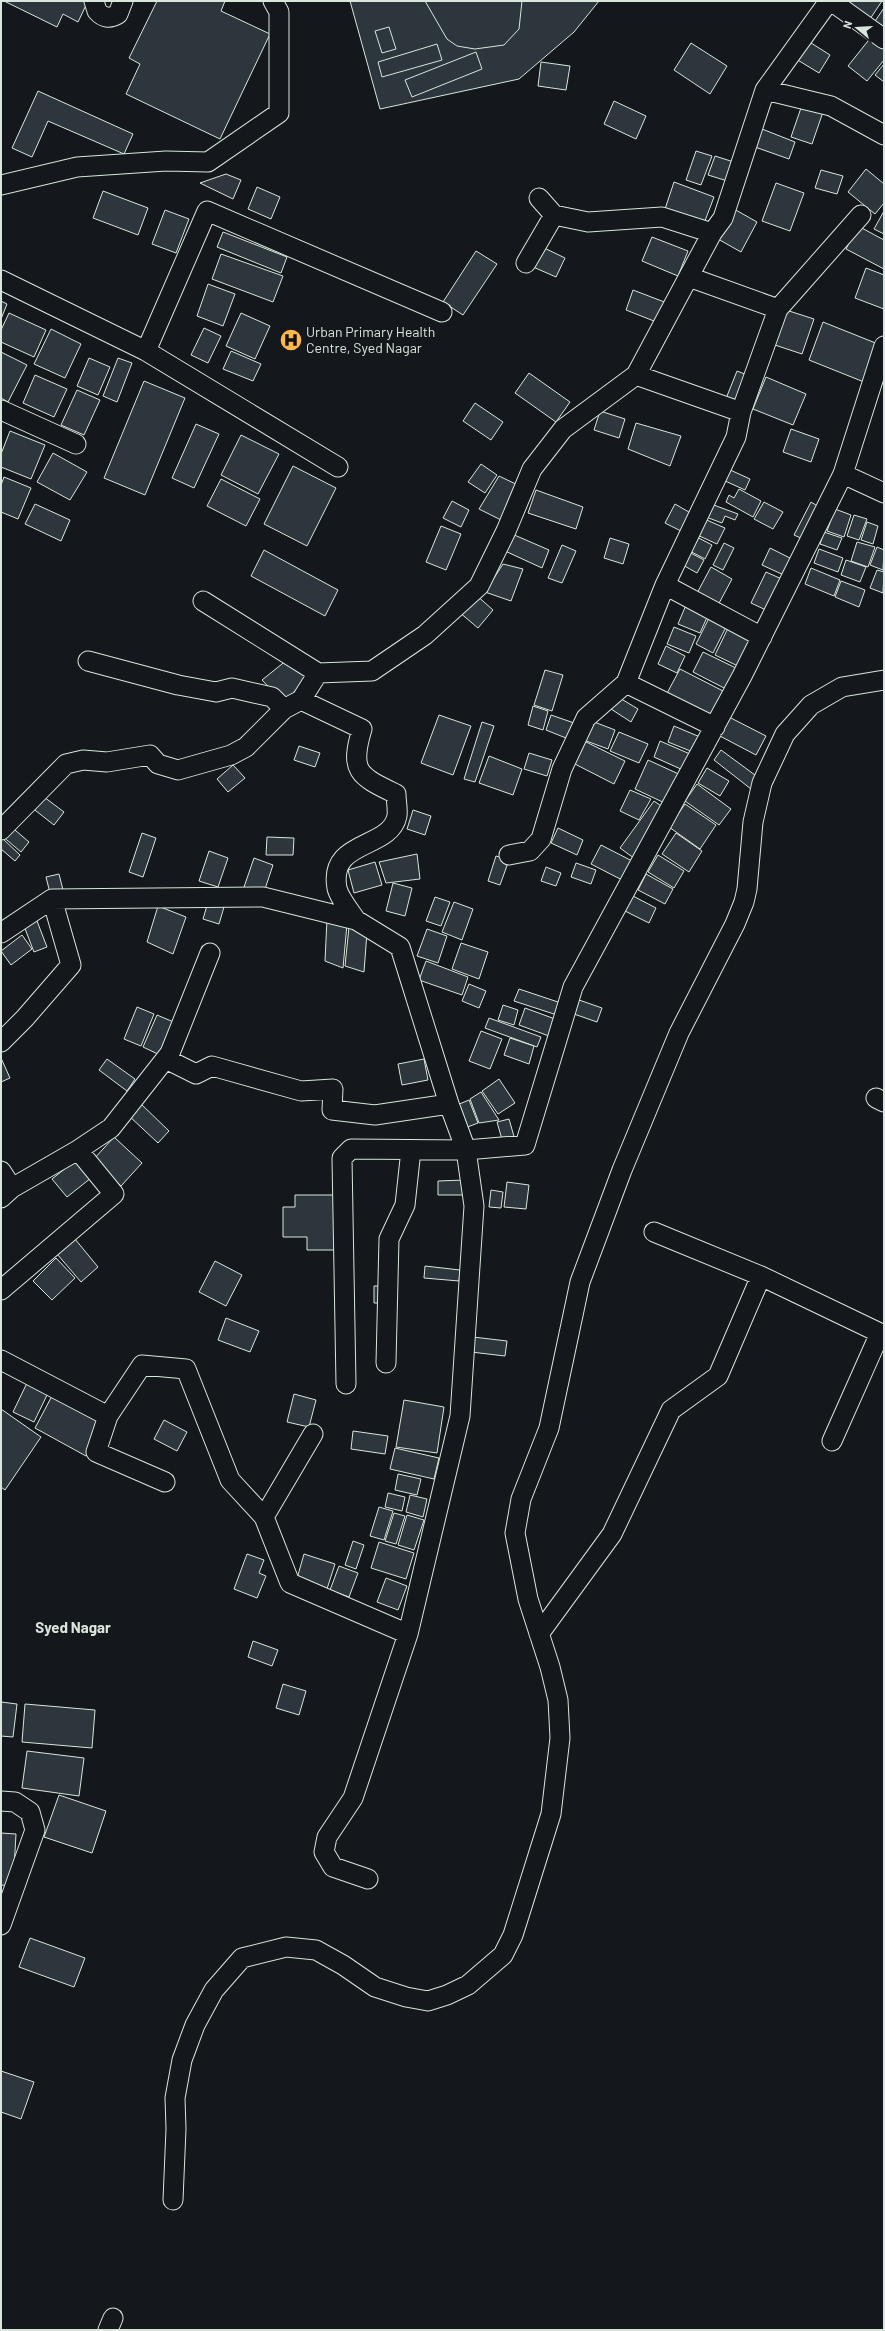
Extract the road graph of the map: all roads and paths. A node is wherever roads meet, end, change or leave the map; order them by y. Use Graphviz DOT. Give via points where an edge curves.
graph roads {
  1 [pos="94,1"];
  2 [pos="123,1"];
  3 [pos="273,1"];
  4 [pos="830,1"];
  5 [pos="884,39"];
  6 [pos="765,90"];
  7 [pos="884,135"];
  8 [pos="1,185"];
  9 [pos="539,198"];
  10 [pos="554,215"];
  11 [pos="861,215"];
  12 [pos="712,233"];
  13 [pos="526,263"];
  14 [pos="689,277"];
  15 [pos="1,280"];
  16 [pos="778,309"];
  17 [pos="442,312"];
  18 [pos="884,346"];
  19 [pos="146,351"];
  20 [pos="636,376"];
  21 [pos="1,410"];
  22 [pos="741,412"];
  23 [pos="76,444"];
  24 [pos="338,467"];
  25 [pos="843,474"];
  26 [pos="884,493"];
  27 [pos="665,585"];
  28 [pos="203,601"];
  29 [pos="762,637"];
  30 [pos="88,661"];
  31 [pos="318,673"];
  32 [pos="884,680"];
  33 [pos="626,683"];
  34 [pos="293,705"];
  35 [pos="715,726"];
  36 [pos="1,830"];
  37 [pos="509,855"];
  38 [pos="52,899"];
  39 [pos="356,920"];
  40 [pos="1,933"];
  41 [pos="210,953"];
  42 [pos="1,1042"];
  43 [pos="166,1059"];
  44 [pos="449,1104"];
  45 [pos="78,1150"];
  46 [pos="411,1150"];
  47 [pos="466,1150"];
  48 [pos="1,1171"];
  49 [pos="7,1193"];
  50 [pos="654,1232"];
  51 [pos="761,1276"];
  52 [pos="1,1290"];
  53 [pos="882,1334"];
  54 [pos="1,1360"];
  55 [pos="386,1363"];
  56 [pos="346,1384"];
  57 [pos="108,1416"];
  58 [pos="313,1434"];
  59 [pos="832,1441"];
  60 [pos="165,1482"];
  61 [pos="264,1517"];
  62 [pos="408,1634"];
  63 [pos="539,1634"];
  64 [pos="1,1801"];
  65 [pos="368,1879"];
  66 [pos="6,1901"];
  67 [pos="1,1925"];
  68 [pos="174,2200"];
  1 -- 2 [label="street" via="97,11 104,17 109,17 118,14"];
  3 -- 8 [label="street" via="279,12 279,113 208,162 166,161 77,167"];
  4 -- 5 [label="street"];
  4 -- 6 [label="street"];
  6 -- 7 [label="street" via="831,106"];
  6 -- 12 [label="street" via="723,218"];
  9 -- 10 [label="street"];
  10 -- 12 [label="street" via="588,222 662,217"];
  10 -- 13 [label="street"];
  11 -- 16 [label="street"];
  12 -- 14 [label="street"];
  14 -- 16 [label="street"];
  14 -- 20 [label="street"];
  15 -- 19 [label="street"];
  16 -- 22 [label="street"];
  17 -- 19 [label="street" via="208,211"];
  18 -- 25 [label="street"];
  19 -- 24 [label="street"];
  20 -- 22 [label="street"];
  20 -- 31 [label="street" via="563,429 532,469 479,586 425,635 372,670"];
  21 -- 23 [label="street"];
  22 -- 27 [label="street" via="736,437"];
  25 -- 26 [label="street"];
  25 -- 29 [label="street"];
  27 -- 29 [label="street"];
  27 -- 33 [label="street"];
  28 -- 31 [label="street"];
  29 -- 35 [label="street"];
  30 -- 34 [label="street" via="178,685 216,692 232,688 272,697"];
  31 -- 34 [label="street"];
  32 -- 63 [label="street" via="842,687 811,705 784,734 762,783 753,822 744,902 679,1033 622,1170 580,1282 549,1428 521,1499 516,1533 528,1599"];
  33 -- 35 [label="street"];
  33 -- 37 [label="street" via="586,718 562,769 541,839 530,851"];
  34 -- 36 [label="street" via="246,747 231,755 178,770 158,764 150,756 107,762 83,760 66,764"];
  34 -- 39 [label="street" via="362,729 357,744 356,764 368,781 396,794 397,816 386,833 352,850 338,865 337,888"];
  35 -- 47 [label="street" via="573,987 525,1145"];
  38 -- 39 [label="street" via="263,897"];
  38 -- 40 [label="street"];
  38 -- 42 [label="street" via="71,965"];
  39 -- 44 [label="street" via="400,947"];
  41 -- 43 [label="street"];
  43 -- 44 [label="street" via="196,1074 212,1066 301,1091 333,1089 332,1110 375,1115"];
  43 -- 45 [label="street" via="111,1128"];
  44 -- 47 [label="street"];
  45 -- 49 [label="street"];
  45 -- 52 [label="street" via="114,1194"];
  46 -- 47 [label="street"];
  46 -- 55 [label="street" via="404,1205 389,1238"];
  46 -- 56 [label="street" via="351,1149 342,1158"];
  47 -- 62 [label="street" via="474,1206 460,1416"];
  48 -- 49 [label="street"];
  50 -- 51 [label="street"];
  51 -- 53 [label="street"];
  51 -- 63 [label="street" via="718,1376 671,1410 612,1534"];
  53 -- 59 [label="street"];
  54 -- 57 [label="street"];
  57 -- 60 [label="street" via="96,1452"];
  57 -- 61 [label="street" via="142,1365 186,1369 230,1480"];
  58 -- 61 [label="street"];
  61 -- 62 [label="street" via="290,1583"];
  62 -- 65 [label="street" via="353,1798 327,1837 324,1852 333,1867"];
  63 -- 68 [label="street" via="558,1700 560,1738 557,1777 551,1814 541,1848 513,1935 503,1955 468,1985 428,2001 375,1987 316,1950 286,1948 242,1958 214,1990 195,2025 182,2060 175,2098"];
  64 -- 66 [label="street" via="15,1802 30,1812 35,1830"];
  66 -- 67 [label="street"];
}
